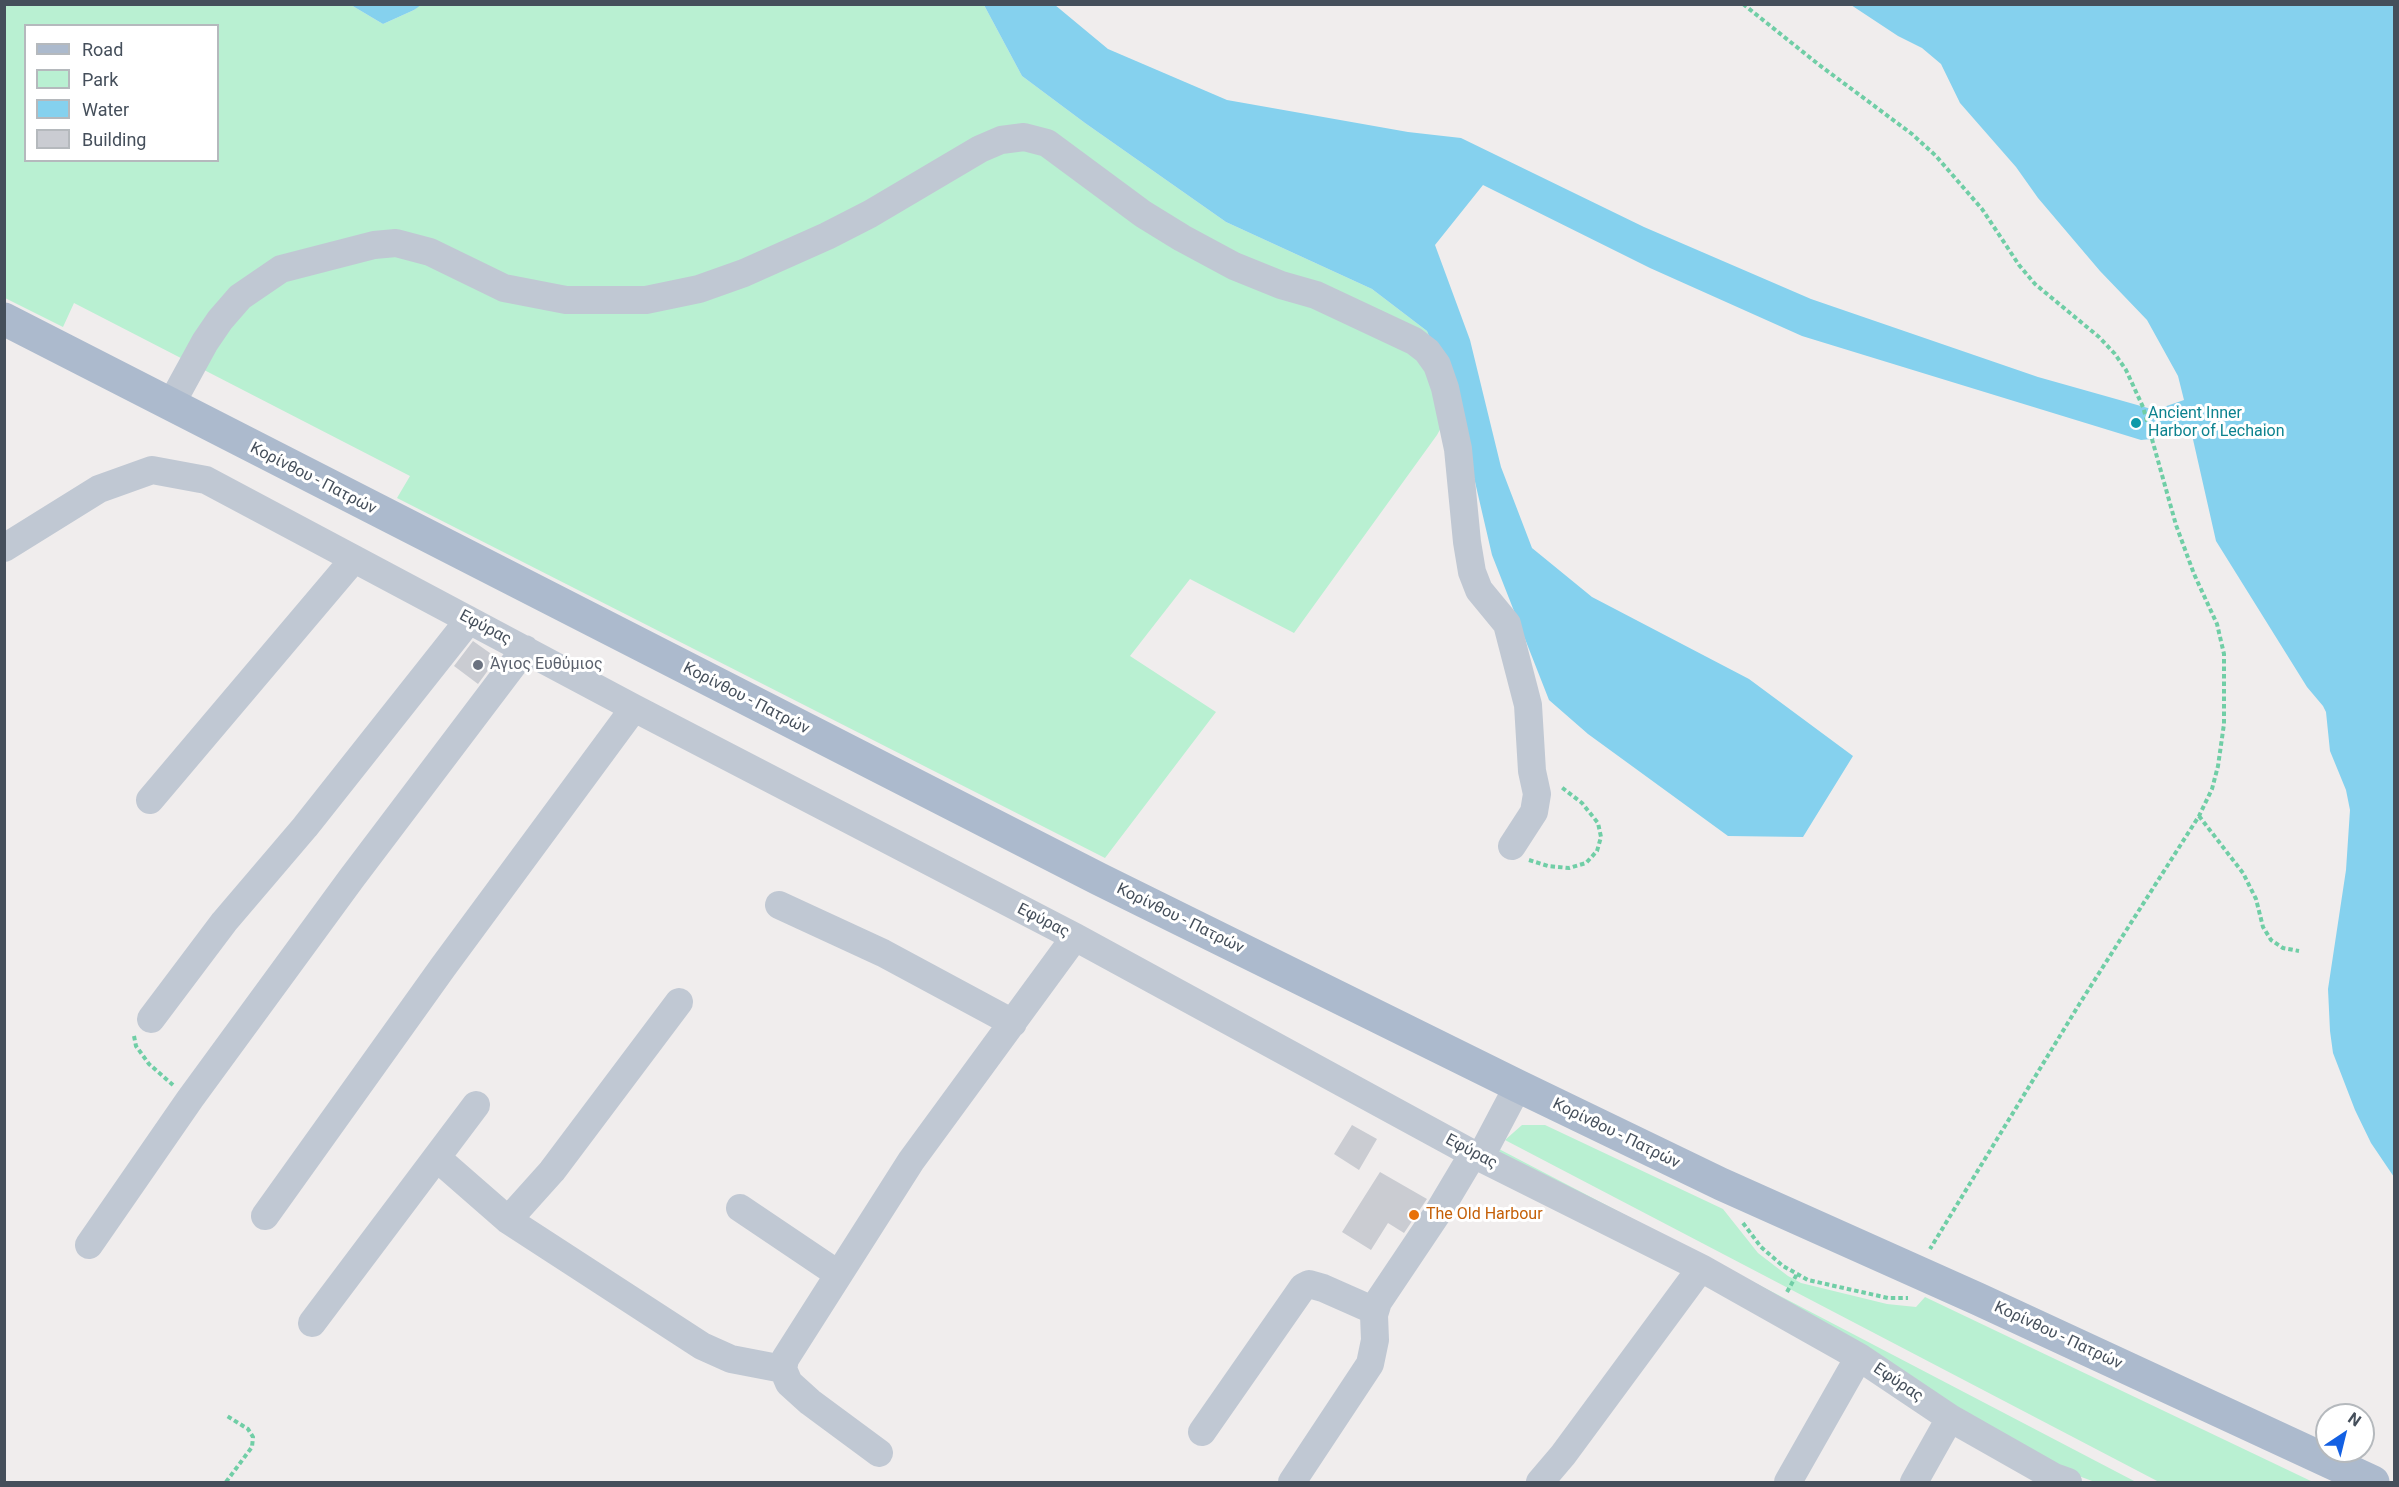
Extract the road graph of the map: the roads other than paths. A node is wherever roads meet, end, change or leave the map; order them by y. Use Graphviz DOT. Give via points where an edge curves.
graph roads {
  1 [pos="4,319"];
  2 [pos="170,406"];
  3 [pos="4,548"];
  4 [pos="354,559"];
  5 [pos="469,620"];
  6 [pos="525,649"];
  7 [pos="634,708"];
  8 [pos="150,800"];
  9 [pos="1512,846"];
  10 [pos="779,905"];
  11 [pos="1075,937"];
  12 [pos="679,1002"];
  13 [pos="151,1019"];
  14 [pos="1013,1023"];
  15 [pos="1518,1086"];
  16 [pos="476,1105"];
  17 [pos="1476,1156"];
  18 [pos="437,1158"];
  19 [pos="740,1208"];
  20 [pos="265,1216"];
  21 [pos="508,1220"];
  22 [pos="89,1245"];
  23 [pos="1701,1268"];
  24 [pos="838,1274"];
  25 [pos="1375,1311"];
  26 [pos="312,1323"];
  27 [pos="1859,1357"];
  28 [pos="783,1369"];
  29 [pos="1950,1418"];
  30 [pos="1202,1432"];
  31 [pos="879,1453"];
  32 [pos="2058,1481"];
  33 [pos="1292,1482"];
  34 [pos="1539,1482"];
  35 [pos="1788,1482"];
  36 [pos="1914,1482"];
  37 [pos="2373,1482"];
  1 -- 2 [label="main road, Κορίνθου - Πατρών"];
  2 -- 9 [label="street" via="220,320 240,297 281,269 396,243 430,252 514,290 566,300 646,300 699,289 827,236 990,144 1024,137 1047,143 1182,238 1234,266 1316,295 1414,341 1437,365 1458,449 1472,572 1479,590 1507,624 1528,705 1537,794 1534,812"];
  2 -- 15 [label="main road, Κορίνθου - Πατρών" via="1067,862"];
  3 -- 4 [label="street, Εφύρας" via="99,489 152,470 206,480"];
  4 -- 5 [label="street, Εφύρας"];
  4 -- 8 [label="street"];
  5 -- 6 [label="street, Εφύρας"];
  5 -- 13 [label="street" via="306,827 224,922"];
  6 -- 7 [label="street, Εφύρας"];
  6 -- 22 [label="street" via="190,1099"];
  7 -- 11 [label="street, Εφύρας"];
  7 -- 20 [label="street"];
  10 -- 14 [label="street" via="883,953"];
  11 -- 14 [label="street"];
  11 -- 17 [label="street, Εφύρας"];
  12 -- 21 [label="street" via="552,1171"];
  14 -- 24 [label="street" via="911,1161"];
  15 -- 17 [label="street"];
  15 -- 37 [label="main road, Κορίνθου - Πατρών" via="1721,1184"];
  16 -- 18 [label="street"];
  17 -- 23 [label="street, Εφύρας"];
  17 -- 25 [label="street"];
  18 -- 21 [label="street"];
  18 -- 26 [label="street"];
  19 -- 24 [label="street"];
  21 -- 28 [label="street" via="702,1346 731,1359"];
  23 -- 27 [label="street, Εφύρας"];
  23 -- 34 [label="street"];
  24 -- 28 [label="street" via="785,1359"];
  25 -- 30 [label="street" via="1323,1288 1309,1284 1303,1287"];
  25 -- 33 [label="street" via="1370,1364"];
  27 -- 29 [label="street, Εφύρας"];
  27 -- 35 [label="street"];
  28 -- 31 [label="street" via="789,1383 810,1402"];
  29 -- 32 [label="street, Εφύρας"];
  29 -- 36 [label="street"];
}
